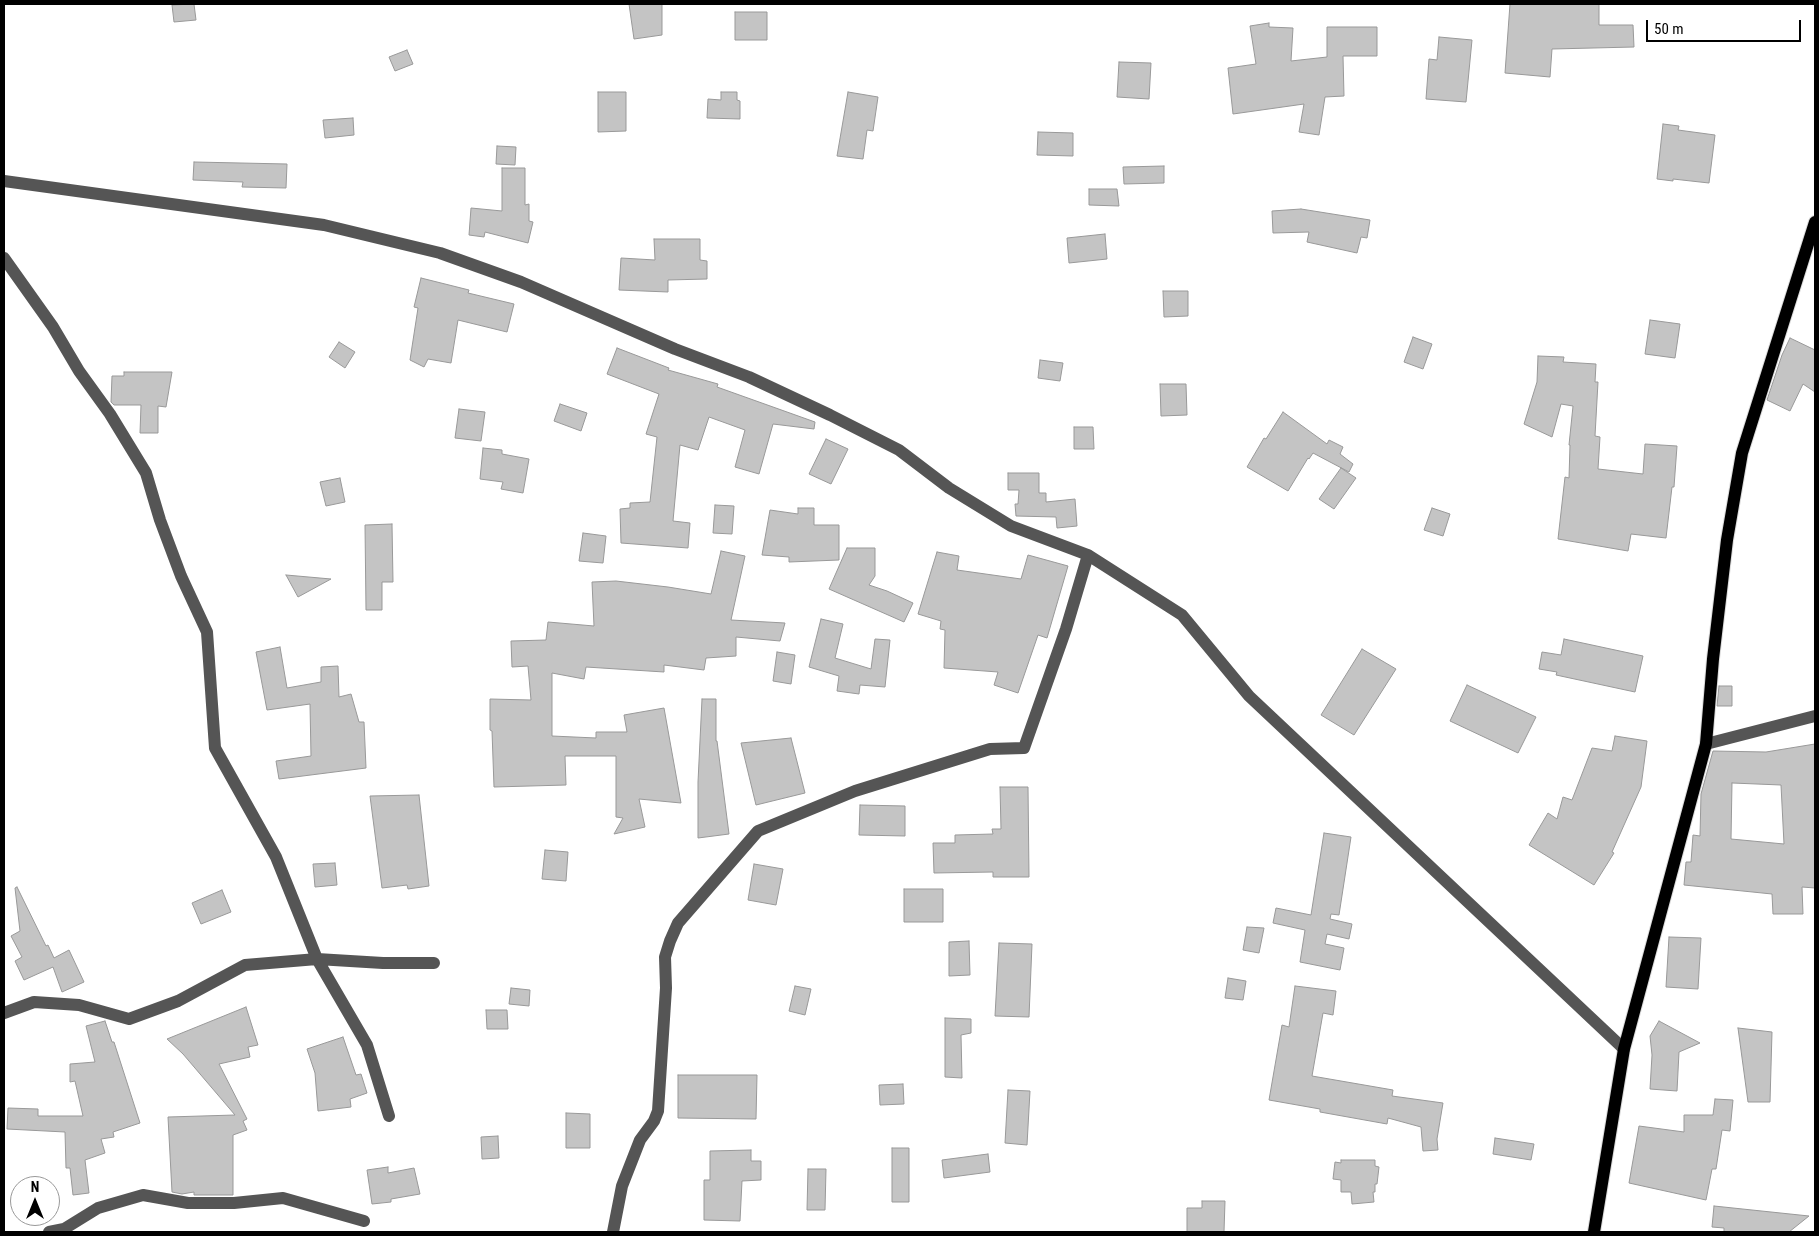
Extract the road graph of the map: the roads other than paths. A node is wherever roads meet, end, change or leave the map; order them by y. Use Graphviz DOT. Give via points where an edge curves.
graph roads {
  1 [pos="4,181"];
  2 [pos="1815,222"];
  3 [pos="4,258"];
  4 [pos="1088,555"];
  5 [pos="1815,716"];
  6 [pos="1706,744"];
  7 [pos="317,959"];
  8 [pos="434,963"];
  9 [pos="4,1013"];
  10 [pos="1624,1049"];
  11 [pos="389,1116"];
  12 [pos="364,1221"];
  13 [pos="49,1232"];
  14 [pos="613,1232"];
  15 [pos="1594,1232"];
  1 -- 4 [label="street" via="324,225 440,253 521,282 822,411 899,450 949,488 1011,526"];
  2 -- 6 [label="main road" via="1742,453 1726,550"];
  3 -- 7 [label="street" via="53,327 146,473 181,576 207,632 215,748 276,857"];
  4 -- 10 [label="street" via="1182,615 1249,696"];
  4 -- 14 [label="street" via="1024,748 990,749 855,791 758,831 678,923 666,957 658,1110 654,1122 640,1140 622,1186"];
  5 -- 6 [label="street"];
  6 -- 10 [label="main road"];
  7 -- 8 [label="street"];
  7 -- 9 [label="street" via="245,965 178,1001 128,1019 79,1004 34,1002"];
  7 -- 11 [label="street" via="367,1045"];
  10 -- 15 [label="main road"];
  12 -- 13 [label="street" via="283,1198 188,1203 143,1195 98,1208 64,1229"];
}
